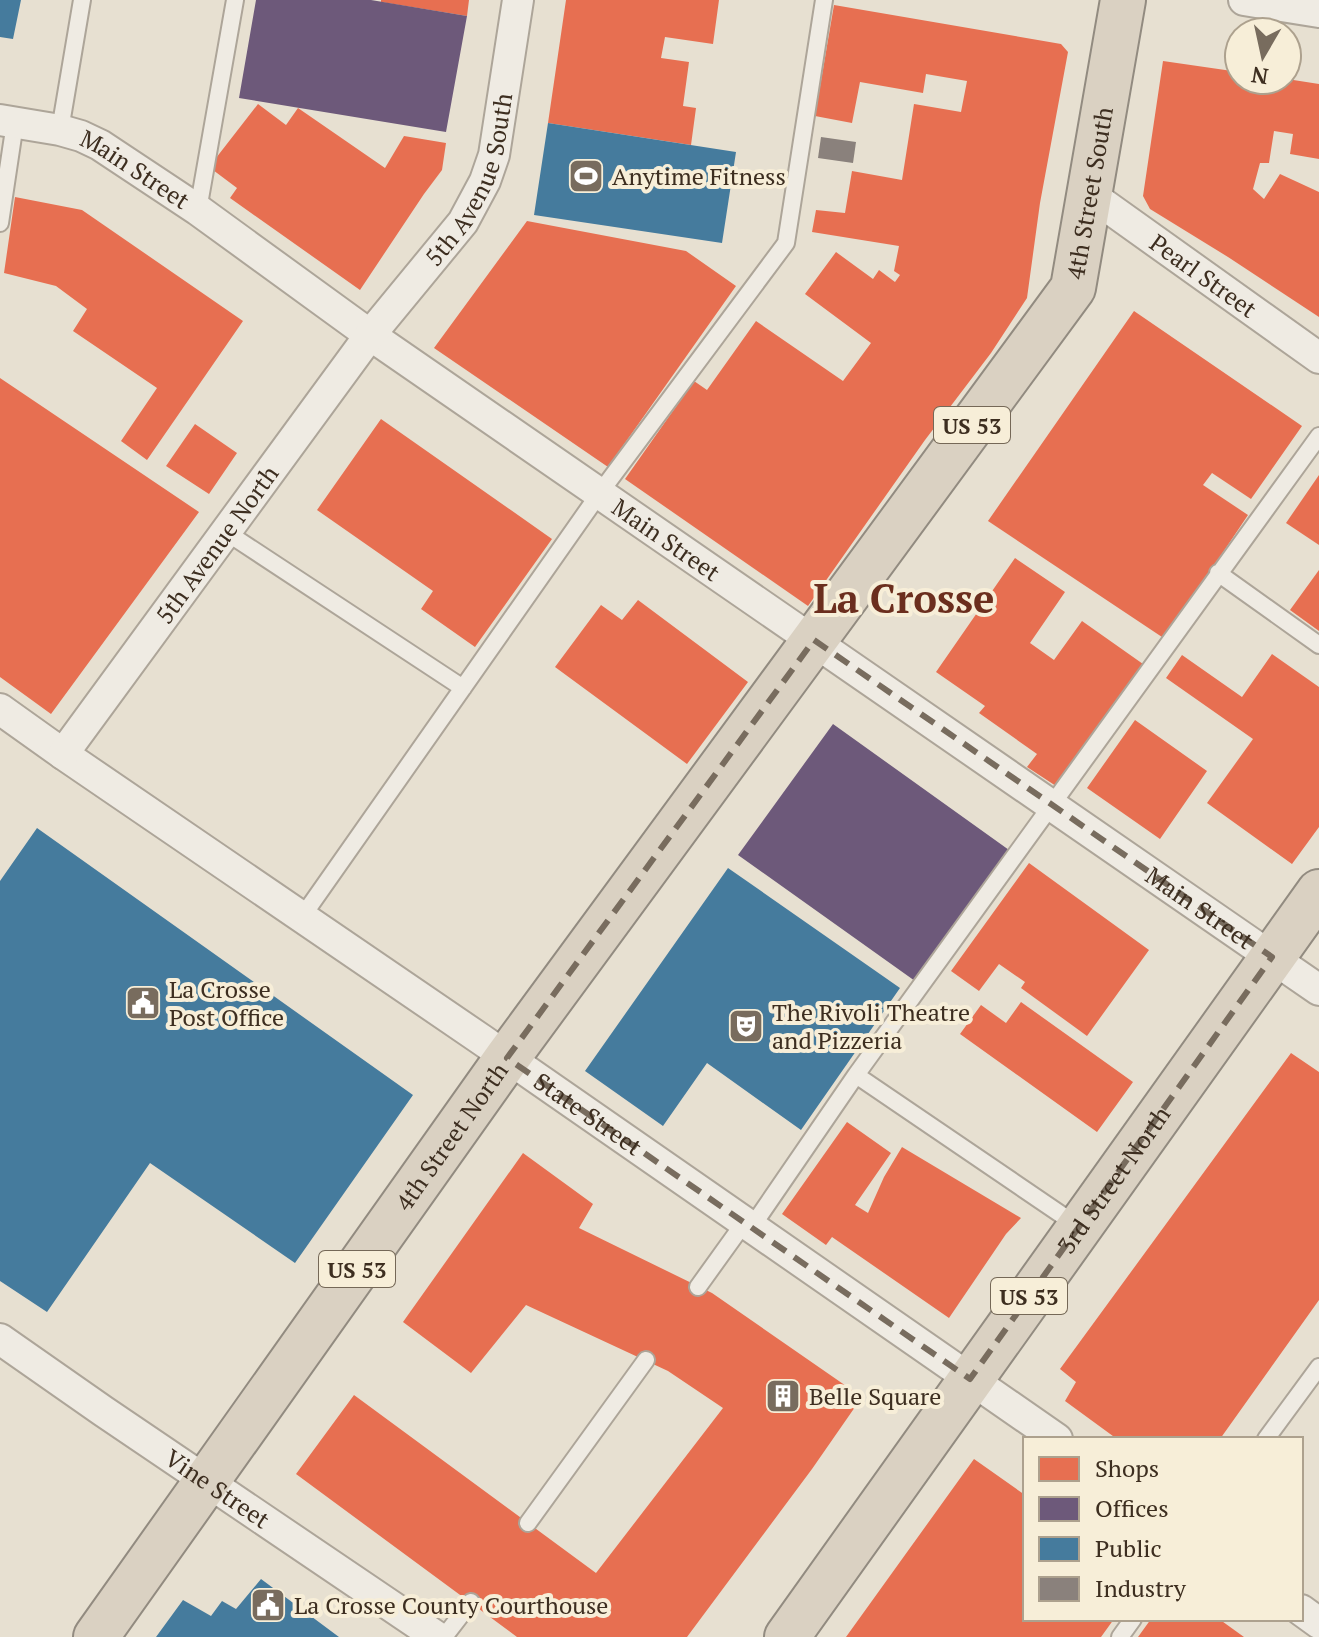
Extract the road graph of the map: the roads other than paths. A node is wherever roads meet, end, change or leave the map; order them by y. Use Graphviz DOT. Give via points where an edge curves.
graph roads {
  1 [pos="82,0"];
  2 [pos="235,0"];
  3 [pos="518,0"];
  4 [pos="824,0"];
  5 [pos="1123,0"];
  6 [pos="1244,0"];
  7 [pos="1319,12"];
  8 [pos="7,122"];
  9 [pos="60,130"];
  10 [pos="1088,193"];
  11 [pos="198,210"];
  12 [pos="0,223"];
  13 [pos="370,335"];
  14 [pos="1319,358"];
  15 [pos="1319,436"];
  16 [pos="599,494"];
  17 [pos="226,532"];
  18 [pos="1218,573"];
  19 [pos="814,640"];
  20 [pos="1319,645"];
  21 [pos="463,688"];
  22 [pos="0,709"];
  23 [pos="63,754"];
  24 [pos="1051,806"];
  25 [pos="1319,892"];
  26 [pos="302,917"];
  27 [pos="1272,957"];
  28 [pos="1319,990"];
  29 [pos="507,1058"];
  30 [pos="856,1075"];
  31 [pos="747,1226"];
  32 [pos="1079,1227"];
  33 [pos="698,1287"];
  34 [pos="0,1339"];
  35 [pos="646,1360"];
  36 [pos="1319,1367"];
  37 [pos="970,1379"];
  38 [pos="1054,1437"];
  39 [pos="1267,1437"];
  40 [pos="208,1481"];
  41 [pos="528,1523"];
  42 [pos="471,1602"];
  43 [pos="96,1637"];
  44 [pos="437,1637"];
  45 [pos="444,1637"];
  46 [pos="787,1637"];
  1 -- 9 [label="lane"];
  2 -- 11 [label="lane"];
  3 -- 13 [label="street, 5th Avenue South" via="494,155 485,181 463,222"];
  4 -- 16 [label="lane" via="786,243"];
  5 -- 10 [label="highway, 4th Street South / US 53"];
  6 -- 7 [label="street"];
  8 -- 9 [label="street, Main Street"];
  8 -- 12 [label="lane"];
  9 -- 11 [label="street, Main Street" via="100,145"];
  10 -- 14 [label="street, Pearl Street"];
  10 -- 19 [label="highway, 4th Street South / US 53" via="1073,288"];
  11 -- 13 [label="street, Main Street"];
  13 -- 16 [label="street, Main Street"];
  13 -- 17 [label="street, 5th Avenue North"];
  15 -- 18 [label="lane"];
  16 -- 19 [label="street, Main Street"];
  16 -- 21 [label="lane"];
  17 -- 21 [label="lane"];
  17 -- 23 [label="street, 5th Avenue North"];
  18 -- 20 [label="lane"];
  18 -- 24 [label="lane"];
  19 -- 24 [label="street, Main Street"];
  19 -- 29 [label="highway, 4th Street North / US 53"];
  21 -- 26 [label="lane"];
  22 -- 23 [label="street, State Street"];
  23 -- 26 [label="street, State Street"];
  24 -- 27 [label="street, Main Street"];
  24 -- 30 [label="lane"];
  25 -- 27 [label="highway, US 53"];
  26 -- 29 [label="street, State Street"];
  27 -- 28 [label="street, Main Street"];
  27 -- 32 [label="highway, 3rd Street North / US 53"];
  29 -- 31 [label="street, State Street"];
  29 -- 40 [label="highway, 4th Street North / US 53"];
  30 -- 31 [label="lane"];
  30 -- 32 [label="lane"];
  31 -- 33 [label="lane"];
  31 -- 37 [label="street, State Street"];
  32 -- 37 [label="highway, 3rd Street North / US 53"];
  34 -- 40 [label="street, Vine Street"];
  35 -- 41 [label="lane"];
  36 -- 39 [label="lane"];
  37 -- 38 [label="street, State Street"];
  37 -- 46 [label="highway, 3rd Street North / US 53"];
  40 -- 43 [label="highway, 4th Street North / US 53"];
  40 -- 44 [label="street, Vine Street"];
  42 -- 45 [label="lane"];
}
